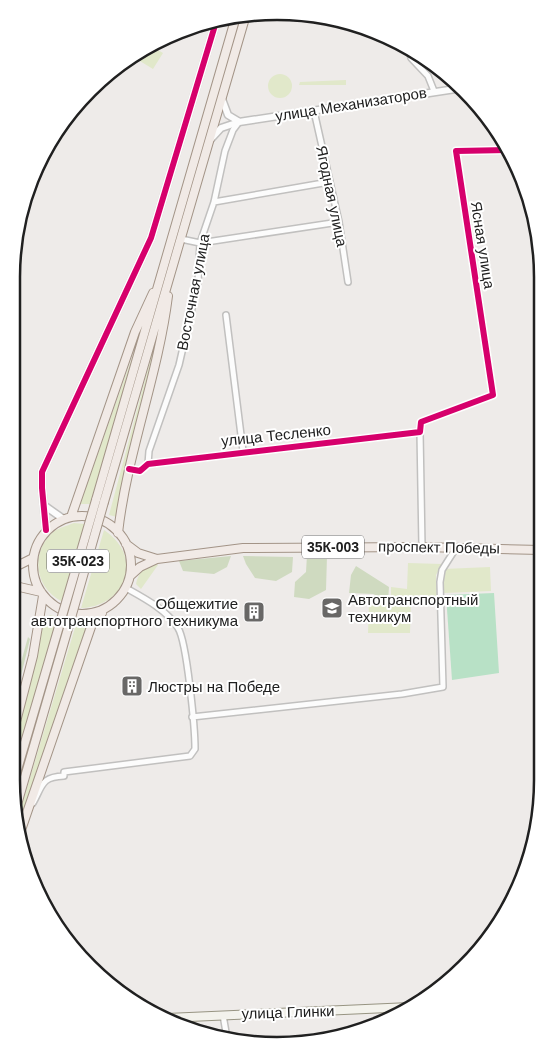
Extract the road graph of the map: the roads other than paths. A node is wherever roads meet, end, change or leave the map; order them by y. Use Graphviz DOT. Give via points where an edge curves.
graph roads {
  1 [pos="244,22"];
  2 [pos="234,24"];
  3 [pos="214,28"];
  4 [pos="411,57"];
  5 [pos="452,89"];
  6 [pos="434,91"];
  7 [pos="222,98"];
  8 [pos="314,111"];
  9 [pos="239,122"];
  10 [pos="208,142"];
  11 [pos="501,150"];
  12 [pos="329,182"];
  13 [pos="214,202"];
  14 [pos="339,222"];
  15 [pos="180,239"];
  16 [pos="200,243"];
  17 [pos="166,261"];
  18 [pos="171,275"];
  19 [pos="348,282"];
  20 [pos="226,315"];
  21 [pos="420,432"];
  22 [pos="243,451"];
  23 [pos="148,464"];
  24 [pos="129,469"];
  25 [pos="45,506"];
  26 [pos="71,517"];
  27 [pos="62,518"];
  28 [pos="46,530"];
  29 [pos="118,533"];
  30 [pos="126,544"];
  31 [pos="422,547"];
  32 [pos="456,547"];
  33 [pos="534,550"];
  34 [pos="33,558"];
  35 [pos="157,559"];
  36 [pos="20,565"];
  37 [pos="130,576"];
  38 [pos="20,586"];
  39 [pos="126,588"];
  40 [pos="42,594"];
  41 [pos="105,610"];
  42 [pos="20,707"];
  43 [pos="192,717"];
  44 [pos="20,760"];
  45 [pos="21,792"];
  46 [pos="25,819"];
  47 [pos="24,823"];
  48 [pos="394,1009"];
  49 [pos="223,1014"];
  50 [pos="179,1017"];
  51 [pos="226,1032"];
  1 -- 7 [label="main road, 35К-023"];
  2 -- 17 [label="main road, 35К-023"];
  3 -- 25 [label="street" via="151,238 42,472"];
  4 -- 6 [label="street" via="428,76"];
  5 -- 6 [label="street, улица Механизаторов"];
  6 -- 8 [label="street, улица Механизаторов"];
  7 -- 9 [label="street" via="228,115"];
  7 -- 10 [label="main road, 35К-023"];
  8 -- 9 [label="street, улица Механизаторов"];
  8 -- 12 [label="street, Ягодная улица"];
  9 -- 10 [label="street, улица Механизаторов" via="221,128"];
  9 -- 13 [label="street, Восточная улица" via="225,151"];
  10 -- 15 [label="main road, 35К-023"];
  11 -- 21 [label="street, Ясная улица" via="456,151 493,395 421,422"];
  12 -- 13 [label="street"];
  12 -- 14 [label="street, Ягодная улица"];
  13 -- 16 [label="street, Восточная улица"];
  14 -- 16 [label="street"];
  14 -- 19 [label="street, Ягодная улица"];
  15 -- 16 [label="street"];
  15 -- 18 [label="main road, 35К-023"];
  16 -- 23 [label="street, Восточная улица" via="198,282 179,365 149,451"];
  17 -- 26 [label="main road" via="135,332"];
  17 -- 44 [label="main road, 35К-023, bridge"];
  18 -- 24 [label="main road" via="161,342"];
  18 -- 45 [label="main road, 35К-023, bridge"];
  20 -- 22 [label="street, улица Тесленко"];
  21 -- 22 [label="street, улица Тесленко"];
  21 -- 31 [label="street"];
  22 -- 23 [label="street, улица Тесленко"];
  23 -- 24 [label="street, улица Тесленко" via="140,471"];
  24 -- 29 [label="main road"];
  25 -- 27 [label="street"];
  25 -- 28 [label="street"];
  26 -- 27 [label="main road"];
  26 -- 29 [label="main road" via="95,518"];
  27 -- 28 [label="main road"];
  28 -- 34 [label="main road" via="36,545"];
  29 -- 30 [label="main road"];
  30 -- 35 [label="main road, проспект Победы" via="138,554"];
  30 -- 37 [label="main road"];
  31 -- 32 [label="main road, проспект Победы / 35К-003"];
  31 -- 35 [label="main road, проспект Победы / 35К-003" via="244,548"];
  32 -- 33 [label="main road, проспект Победы / 35К-003"];
  32 -- 43 [label="street" via="442,570 440,582 443,687"];
  34 -- 36 [label="main road"];
  34 -- 40 [label="main road" via="33,570"];
  35 -- 37 [label="main road, проспект Победы"];
  37 -- 39 [label="main road"];
  38 -- 40 [label="main road"];
  39 -- 41 [label="main road"];
  39 -- 43 [label="street" via="167,615 180,630"];
  40 -- 41 [label="main road" via="68,612 88,616"];
  40 -- 42 [label="main road" via="34,656"];
  41 -- 46 [label="main road" via="92,624"];
  43 -- 46 [label="street" via="195,749 190,756 50,776"];
  46 -- 47 [label="main road"];
  48 -- 49 [label="main road, улица Глинки"];
  49 -- 50 [label="main road, улица Глинки"];
  49 -- 51 [label="street"];
}
